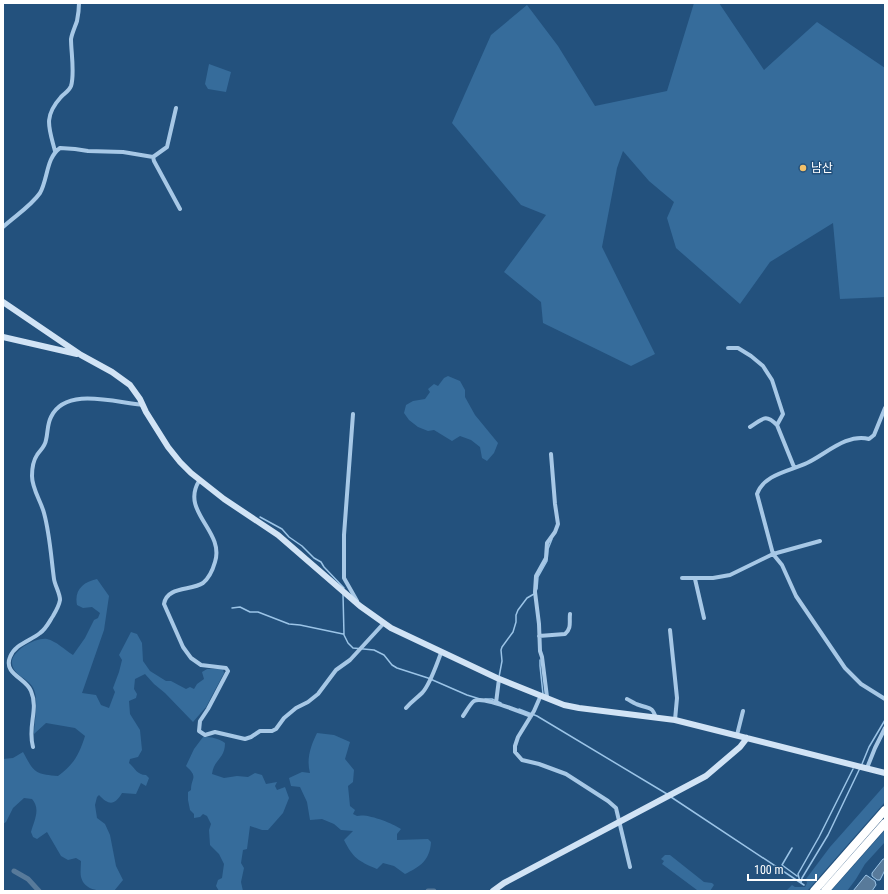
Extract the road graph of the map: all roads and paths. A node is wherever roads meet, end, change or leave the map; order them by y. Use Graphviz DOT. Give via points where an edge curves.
graph roads {
  1 [pos="79,3"];
  2 [pos="176,108"];
  3 [pos="55,151"];
  4 [pos="153,157"];
  5 [pos="180,209"];
  6 [pos="3,227"];
  7 [pos="3,302"];
  8 [pos="3,337"];
  9 [pos="728,348"];
  10 [pos="80,355"];
  11 [pos="144,405"];
  12 [pos="885,408"];
  13 [pos="353,414"];
  14 [pos="777,425"];
  15 [pos="750,426"];
  16 [pos="551,454"];
  17 [pos="794,467"];
  18 [pos="199,481"];
  19 [pos="820,540"];
  20 [pos="774,554"];
  21 [pos="682,578"];
  22 [pos="694,579"];
  23 [pos="360,606"];
  24 [pos="570,614"];
  25 [pos="704,618"];
  26 [pos="384,623"];
  27 [pos="670,630"];
  28 [pos="539,636"];
  29 [pos="441,653"];
  30 [pos="498,679"];
  31 [pos="543,696"];
  32 [pos="627,699"];
  33 [pos="885,699"];
  34 [pos="496,703"];
  35 [pos="406,708"];
  36 [pos="743,711"];
  37 [pos="463,716"];
  38 [pos="531,716"];
  39 [pos="656,718"];
  40 [pos="675,720"];
  41 [pos="885,728"];
  42 [pos="737,735"];
  43 [pos="747,738"];
  44 [pos="33,747"];
  45 [pos="863,767"];
  46 [pos="885,773"];
  47 [pos="885,810"];
  48 [pos="620,822"];
  49 [pos="885,823"];
  50 [pos="630,867"];
  51 [pos="493,891"];
  52 [pos="814,891"];
  53 [pos="825,891"];
  1 -- 3 [label="street" via="71,40 71,87 52,108 49,118"];
  2 -- 4 [label="street" via="167,147"];
  3 -- 4 [label="street" via="66,148"];
  3 -- 6 [label="street" via="40,192"];
  4 -- 5 [label="street"];
  7 -- 10 [label="main road"];
  8 -- 10 [label="main road"];
  9 -- 14 [label="street" via="738,348 751,356 763,366 772,380 783,414"];
  10 -- 11 [label="main road" via="121,378 136,392"];
  11 -- 18 [label="main road" via="168,448"];
  11 -- 44 [label="street" via="85,398 63,403 55,409 50,418 47,439 34,459 32,476 44,514 54,581 60,602 45,628 17,648 9,663 14,675 29,686 34,702 30,732"];
  12 -- 17 [label="street" via="874,436 869,439 861,437 848,441 807,463"];
  13 -- 23 [label="street" via="344,535 344,578"];
  14 -- 15 [label="street" via="770,418 766,418"];
  14 -- 17 [label="street"];
  16 -- 28 [label="street" via="558,524 548,543 546,558 536,576"];
  17 -- 20 [label="street" via="765,482 757,494"];
  18 -- 23 [label="main road" via="278,535"];
  18 -- 26 [label="street" via="194,492 195,506 213,539 215,562 202,583 173,592 164,604 183,647 191,658 201,665 226,668 228,671 200,721 199,731 205,735 214,732 245,739 260,731 276,730 290,713 318,694 336,670 350,660"];
  19 -- 20 [label="street"];
  20 -- 22 [label="street" via="730,575"];
  20 -- 33 [label="street" via="802,606 845,668 861,684"];
  21 -- 22 [label="street"];
  22 -- 25 [label="street"];
  23 -- 26 [label="main road"];
  24 -- 28 [label="street" via="569,629 565,634"];
  26 -- 29 [label="main road"];
  27 -- 40 [label="street" via="677,698"];
  28 -- 31 [label="street"];
  29 -- 30 [label="main road"];
  29 -- 35 [label="street" via="423,692"];
  30 -- 31 [label="main road"];
  30 -- 34 [label="street"];
  31 -- 38 [label="street"];
  31 -- 39 [label="main road" via="579,708"];
  32 -- 39 [label="street" via="637,705 651,708"];
  34 -- 37 [label="street" via="476,700"];
  34 -- 38 [label="street"];
  36 -- 42 [label="street"];
  38 -- 48 [label="street" via="516,742 517,756 522,760 556,770 577,781 616,808"];
  39 -- 40 [label="main road"];
  40 -- 42 [label="main road"];
  41 -- 45 [label="street"];
  42 -- 43 [label="main road"];
  43 -- 45 [label="main road"];
  43 -- 48 [label="main road" via="706,776"];
  45 -- 46 [label="main road"];
  47 -- 52 [label="highway"];
  48 -- 50 [label="street"];
  48 -- 51 [label="main road"];
  49 -- 53 [label="highway"];
}
